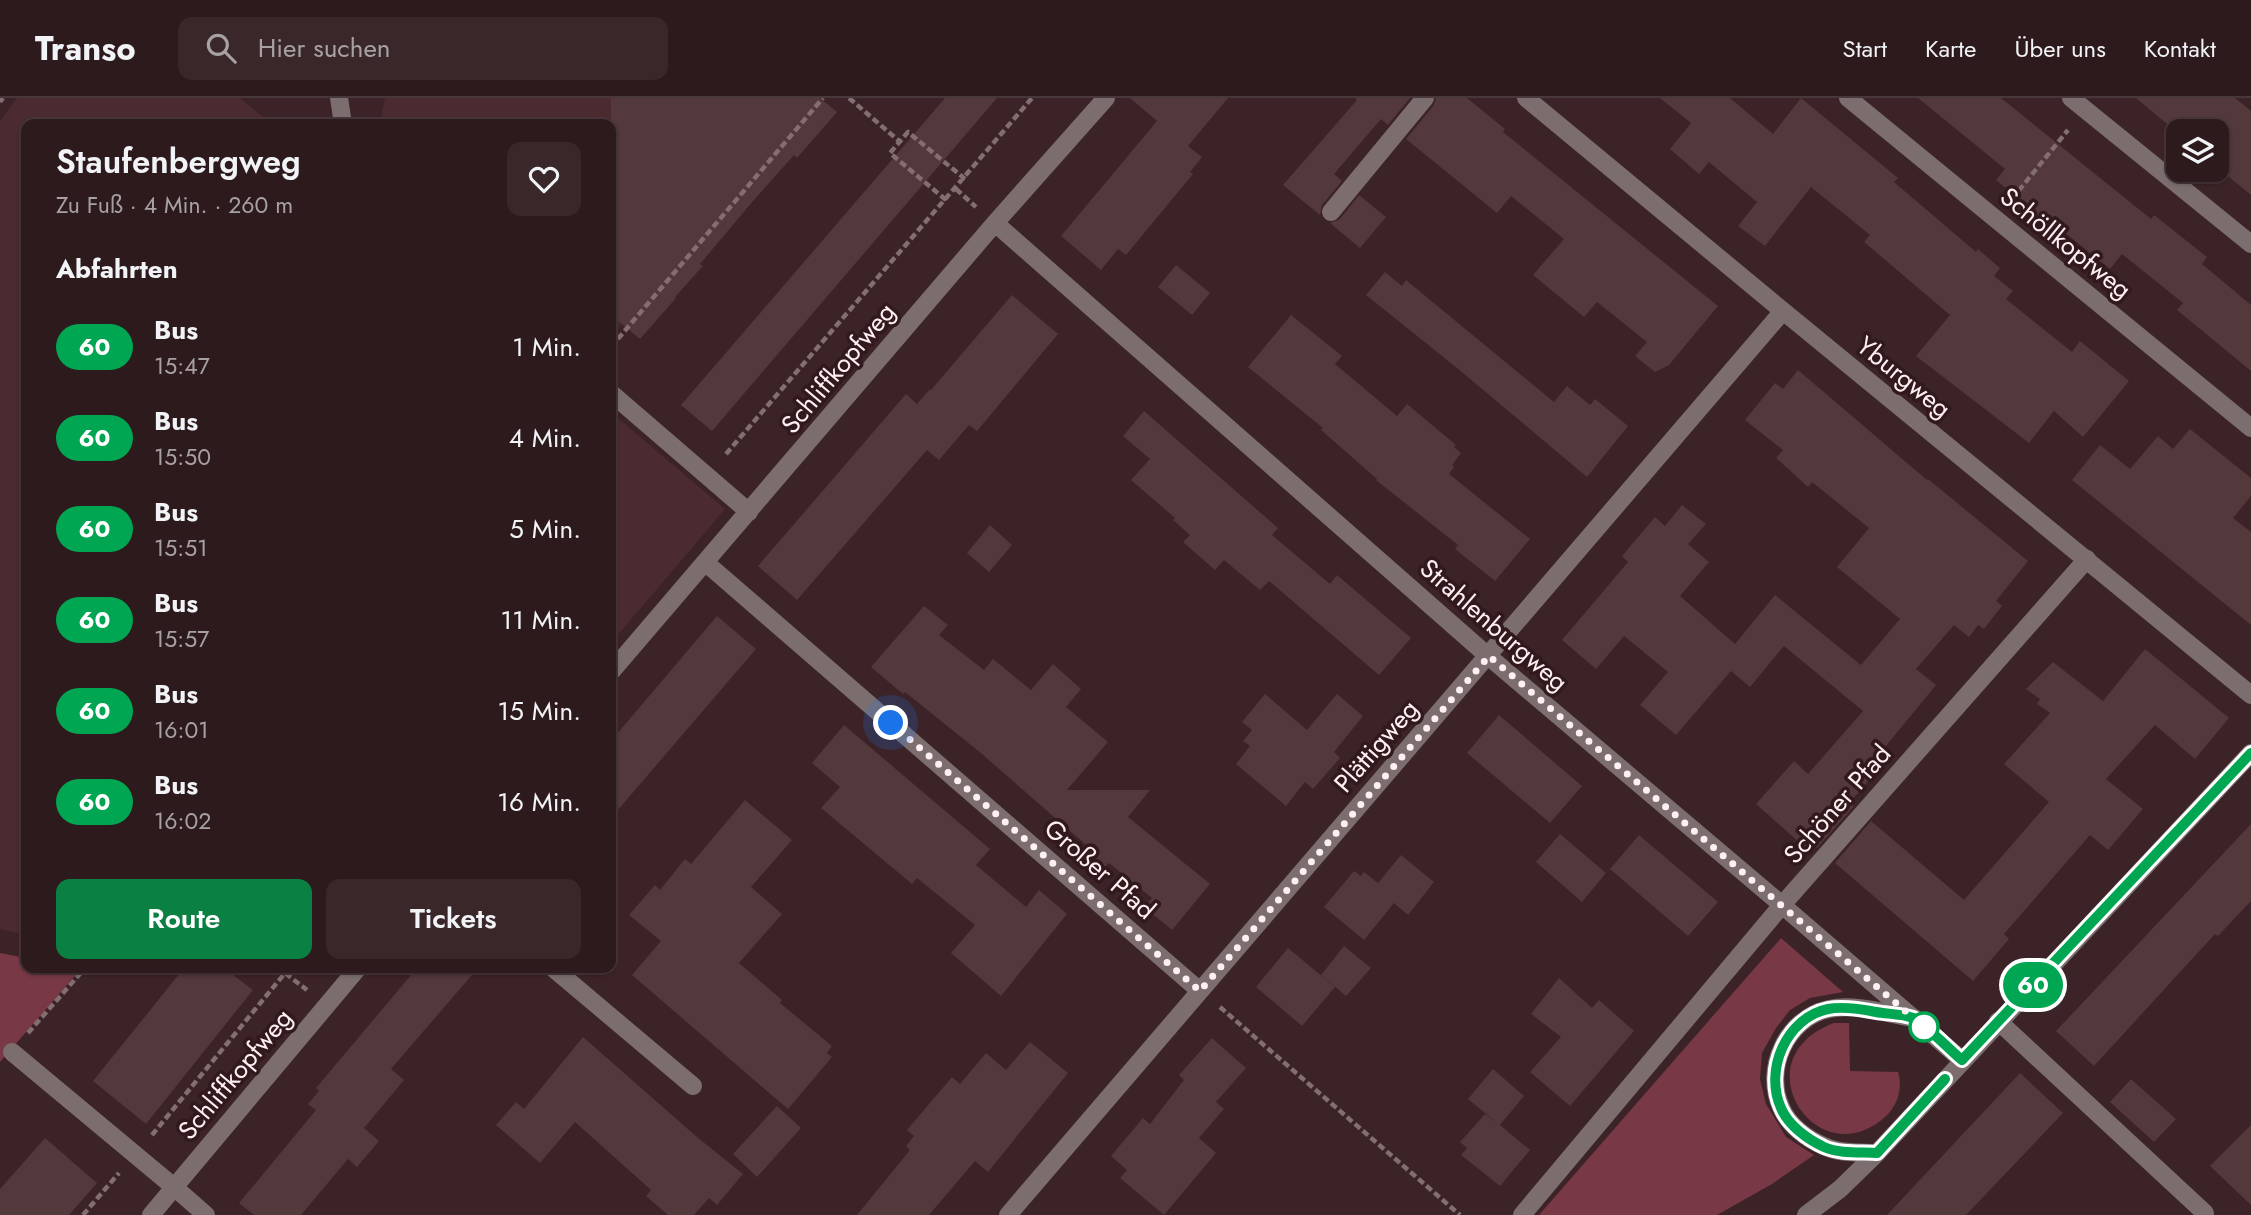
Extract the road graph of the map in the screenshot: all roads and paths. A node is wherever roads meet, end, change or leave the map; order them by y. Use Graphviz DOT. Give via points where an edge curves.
graph roads {
  1 [pos="339,98"];
  2 [pos="823,98"];
  3 [pos="849,98"];
  4 [pos="1032,98"];
  5 [pos="1106,98"];
  6 [pos="1425,98"];
  7 [pos="1526,98"];
  8 [pos="1848,98"];
  9 [pos="2078,104"];
  10 [pos="342,119"];
  11 [pos="899,141"];
  12 [pos="964,179"];
  13 [pos="946,200"];
  14 [pos="1331,212"];
  15 [pos="1996,219"];
  16 [pos="995,223"];
  17 [pos="2251,244"];
  18 [pos="1783,312"];
  19 [pos="616,340"];
  20 [pos="616,397"];
  21 [pos="2251,428"];
  22 [pos="726,454"];
  23 [pos="749,512"];
  24 [pos="2087,559"];
  25 [pos="706,562"];
  26 [pos="1489,656"];
  27 [pos="616,666"];
  28 [pos="2251,695"];
  29 [pos="2251,752"];
  30 [pos="1783,905"];
  31 [pos="81,973"];
  32 [pos="285,973"];
  33 [pos="354,973"];
  34 [pos="559,973"];
  35 [pos="1200,991"];
  36 [pos="1914,1018"];
  37 [pos="1998,1021"];
  38 [pos="12,1052"];
  39 [pos="1962,1060"];
  40 [pos="692,1086"];
  41 [pos="1877,1153"];
  42 [pos="135,1155"];
  43 [pos="174,1187"];
  44 [pos="2205,1213"];
  45 [pos="83,1215"];
  46 [pos="151,1215"];
  47 [pos="205,1215"];
  48 [pos="1008,1215"];
  49 [pos="1460,1215"];
  50 [pos="1522,1215"];
  51 [pos="1806,1215"];
  1 -- 10 [label="street"];
  2 -- 19 [label="path"];
  3 -- 11 [label="path"];
  4 -- 12 [label="path"];
  5 -- 16 [label="street, Schliffkopfweg"];
  6 -- 14 [label="street"];
  7 -- 18 [label="street, Yburgweg"];
  8 -- 15 [label="street, Schöllkopfweg"];
  9 -- 15 [label="path"];
  9 -- 17 [label="street"];
  11 -- 12 [label="path" via="908,132"];
  11 -- 13 [label="path" via="890,153"];
  12 -- 13 [label="path"];
  13 -- 22 [label="path"];
  15 -- 21 [label="street, Schöllkopfweg"];
  16 -- 23 [label="street, Schliffkopfweg"];
  16 -- 26 [label="street, Strahlenburgweg"];
  18 -- 24 [label="street, Yburgweg"];
  18 -- 26 [label="street, Plättigweg"];
  20 -- 23 [label="street"];
  23 -- 25 [label="street, Schliffkopfweg"];
  24 -- 28 [label="street, Yburgweg"];
  24 -- 30 [label="street, Schöner Pfad"];
  25 -- 27 [label="street, Schliffkopfweg"];
  25 -- 35 [label="street, Großer Pfad"];
  26 -- 30 [label="street, Strahlenburgweg"];
  26 -- 35 [label="street, Plättigweg"];
  29 -- 37 [label="street"];
  30 -- 36 [label="street, Strahlenburgweg"];
  30 -- 50 [label="street, Schöner Pfad"];
  31 -- 38 [label="path"];
  32 -- 42 [label="path"];
  33 -- 43 [label="street, Schliffkopfweg"];
  34 -- 40 [label="street"];
  35 -- 48 [label="street, Plättigweg"];
  35 -- 49 [label="path"];
  36 -- 39 [label="street, Strahlenburgweg"];
  36 -- 41 [label="street" via="1827,1009 1797,1027 1777,1062 1776,1094 1790,1122 1826,1148"];
  37 -- 39 [label="street"];
  37 -- 44 [label="street"];
  38 -- 42 [label="street"];
  39 -- 41 [label="street"];
  41 -- 51 [label="street"];
  42 -- 43 [label="street"];
  42 -- 45 [label="path"];
  43 -- 46 [label="street, Schliffkopfweg"];
  43 -- 47 [label="street"];
}
